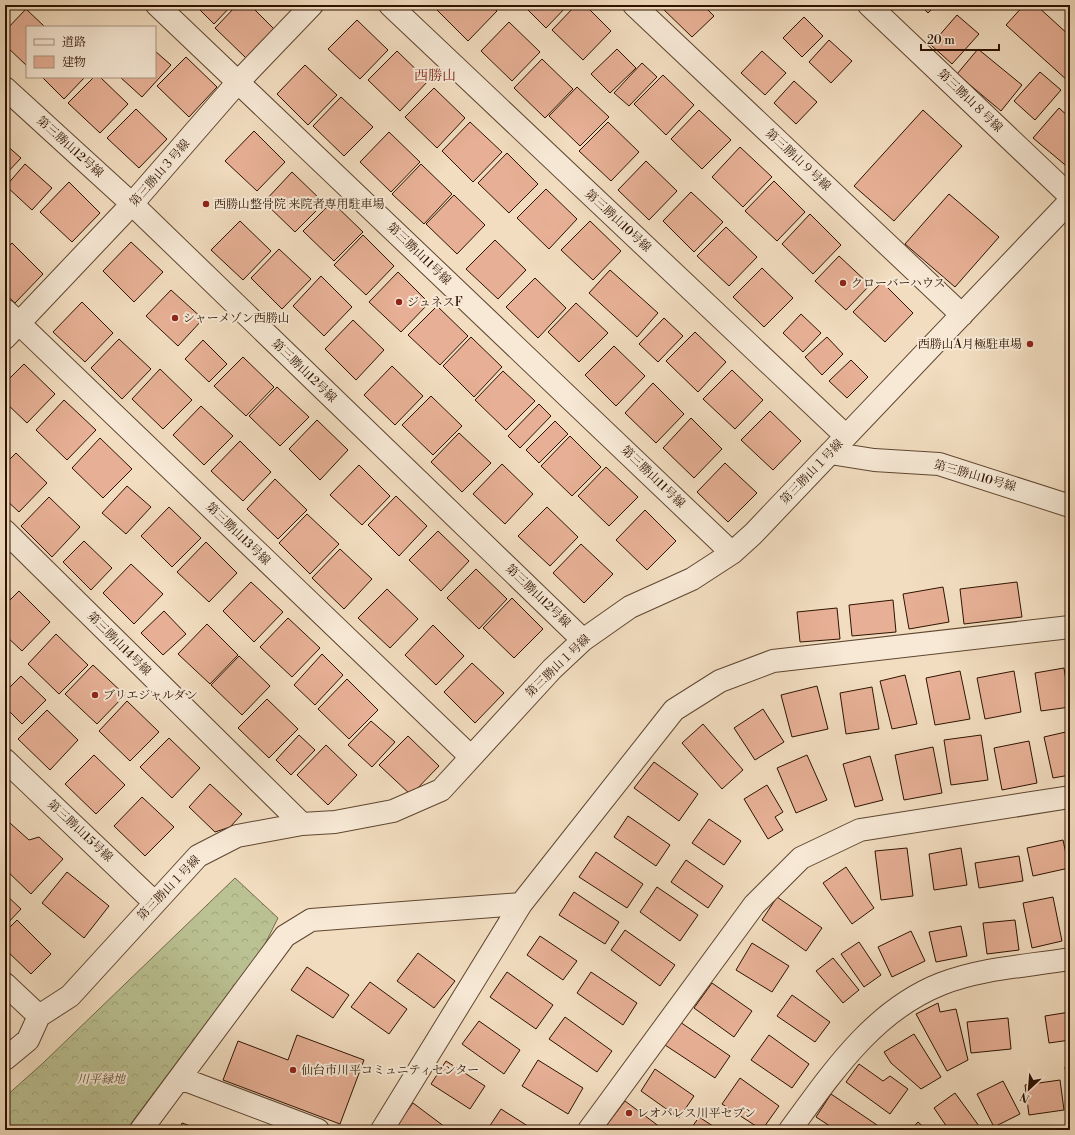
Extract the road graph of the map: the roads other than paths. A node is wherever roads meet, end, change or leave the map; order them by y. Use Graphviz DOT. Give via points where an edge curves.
graph roads {
  1 [pos="157,5"];
  2 [pos="312,5"];
  3 [pos="390,5"];
  4 [pos="634,5"];
  5 [pos="869,5"];
  6 [pos="238,82"];
  7 [pos="5,88"];
  8 [pos="1070,196"];
  9 [pos="1070,201"];
  10 [pos="132,204"];
  11 [pos="962,315"];
  12 [pos="10,324"];
  13 [pos="846,436"];
  14 [pos="830,453"];
  15 [pos="1070,506"];
  16 [pos="5,531"];
  17 [pos="732,552"];
  18 [pos="1070,627"];
  19 [pos="583,640"];
  20 [pos="471,757"];
  21 [pos="5,760"];
  22 [pos="1070,797"];
  23 [pos="302,824"];
  24 [pos="154,902"];
  25 [pos="521,904"];
  26 [pos="1070,959"];
  27 [pos="5,984"];
  28 [pos="39,1016"];
  29 [pos="5,1059"];
  30 [pos="180,1078"];
  31 [pos="142,1130"];
  32 [pos="318,1130"];
  33 [pos="382,1130"];
  34 [pos="589,1130"];
  35 [pos="790,1130"];
  1 -- 6 [label="street, 第三勝山11号線"];
  2 -- 6 [label="street, 第三勝山３号線"];
  3 -- 13 [label="street, 第三勝山10号線"];
  4 -- 11 [label="street, 第三勝山９号線"];
  5 -- 8 [label="street, 第三勝山８号線"];
  6 -- 10 [label="street, 第三勝山３号線"];
  6 -- 17 [label="street, 第三勝山11号線"];
  7 -- 10 [label="street, 第三勝山12号線"];
  9 -- 11 [label="street, 第三勝山１号線"];
  10 -- 12 [label="street, 第三勝山３号線"];
  10 -- 19 [label="street, 第三勝山12号線"];
  11 -- 13 [label="street, 第三勝山１号線"];
  12 -- 20 [label="street, 第三勝山13号線"];
  13 -- 14 [label="street, 第三勝山１号線"];
  14 -- 15 [label="street, 第三勝山10号線" via="874,460 939,464"];
  14 -- 17 [label="street, 第三勝山１号線" via="753,534"];
  16 -- 23 [label="street, 第三勝山14号線"];
  17 -- 19 [label="street, 第三勝山１号線" via="692,579 630,607"];
  18 -- 25 [label="street" via="774,661 720,681 674,710"];
  19 -- 20 [label="street, 第三勝山１号線" via="552,669"];
  20 -- 23 [label="street, 第三勝山１号線" via="441,790 394,811 335,822"];
  21 -- 24 [label="street, 第三勝山15号線"];
  22 -- 34 [label="street" via="860,830 802,858 754,906"];
  23 -- 24 [label="street, 第三勝山１号線" via="237,836 198,856"];
  24 -- 28 [label="street, 第三勝山１号線" via="70,996"];
  25 -- 30 [label="street" via="312,920 285,936"];
  25 -- 33 [label="street"];
  26 -- 35 [label="street" via="982,973 942,983 909,999 868,1032 833,1071"];
  27 -- 28 [label="street"];
  28 -- 29 [label="street" via="28,1040"];
  30 -- 31 [label="street"];
  30 -- 32 [label="street"];
}
